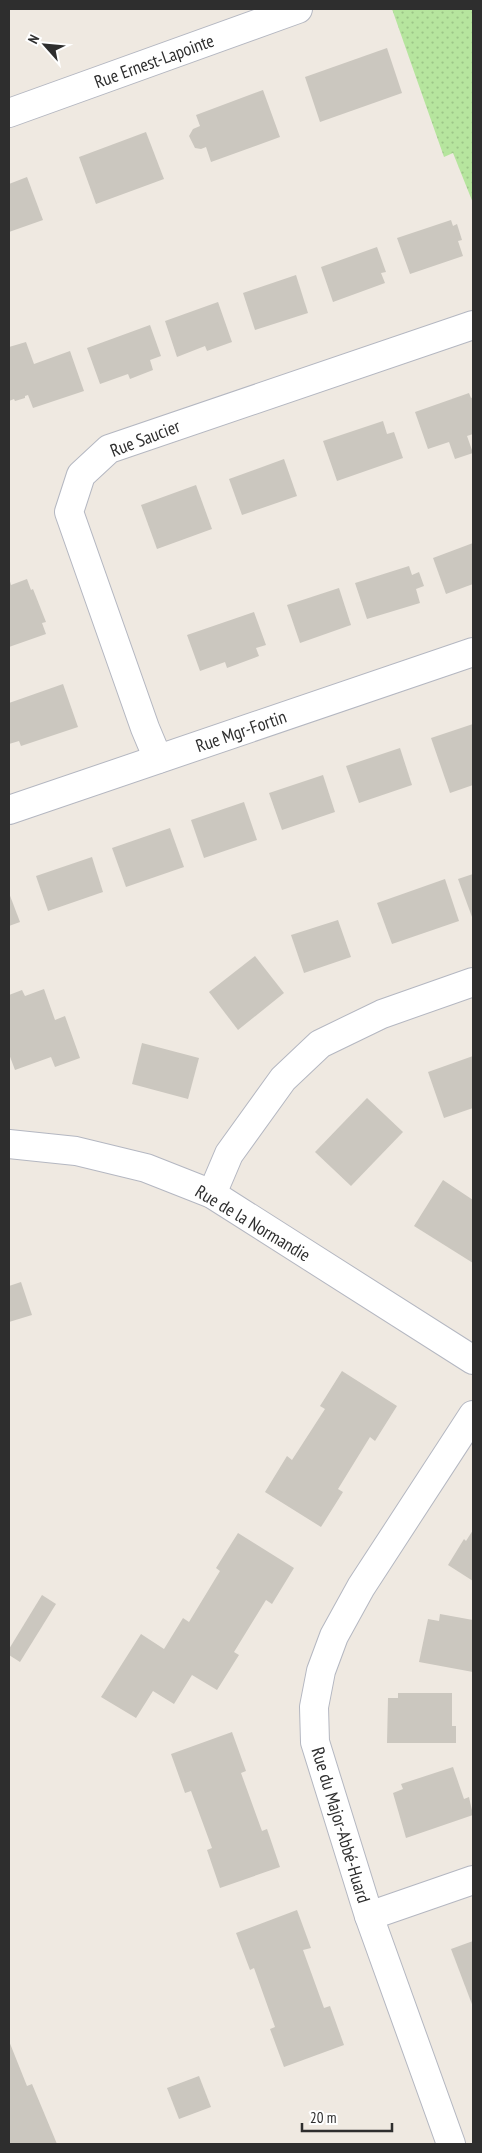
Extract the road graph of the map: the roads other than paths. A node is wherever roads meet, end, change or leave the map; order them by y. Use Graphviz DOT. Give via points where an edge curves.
graph roads {
  1 [pos="298,9"];
  2 [pos="9,113"];
  3 [pos="473,325"];
  4 [pos="473,652"];
  5 [pos="158,759"];
  6 [pos="9,810"];
  7 [pos="473,982"];
  8 [pos="9,1144"];
  9 [pos="212,1194"];
  10 [pos="473,1360"];
  11 [pos="473,1415"];
  12 [pos="473,1880"];
  13 [pos="369,1916"];
  14 [pos="451,2144"];
  1 -- 2 [label="street, Rue Ernest-Lapointe"];
  3 -- 5 [label="street, Rue Saucier" via="109,448 81,475 69,512"];
  4 -- 5 [label="street, Rue Mgr-Fortin"];
  5 -- 6 [label="street, Rue Mgr-Fortin"];
  7 -- 9 [label="street" via="382,1014 320,1044 283,1079 229,1154"];
  8 -- 9 [label="street, Rue de la Normandie" via="76,1150 146,1168"];
  9 -- 10 [label="street, Rue de la Normandie"];
  11 -- 13 [label="street, Rue du Major-Abbé-Huard" via="361,1586 334,1636 321,1671 314,1706 315,1742"];
  12 -- 13 [label="street"];
  13 -- 14 [label="street, Rue du Major-Abbé-Huard"];
}
